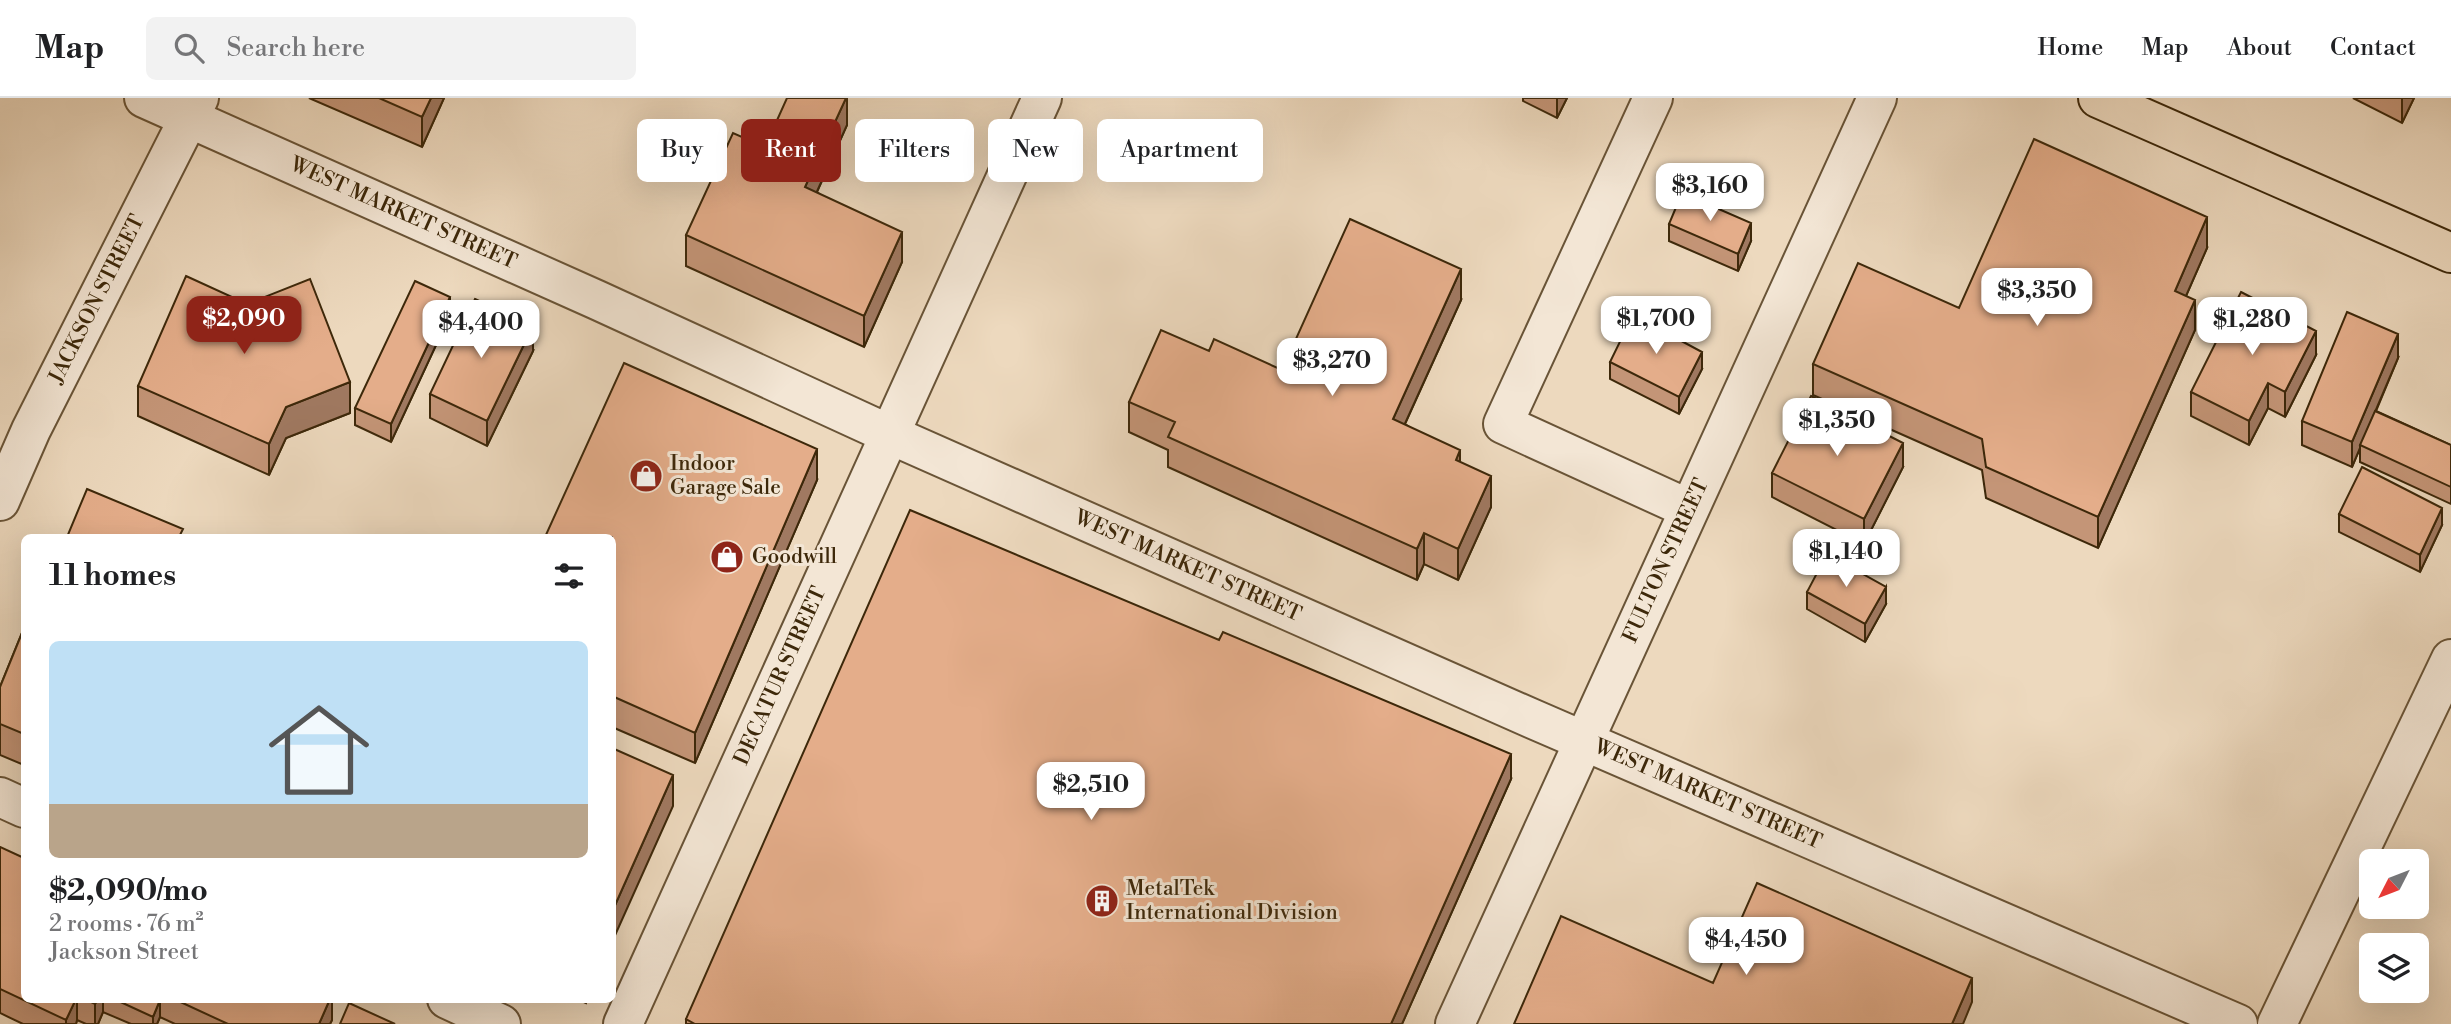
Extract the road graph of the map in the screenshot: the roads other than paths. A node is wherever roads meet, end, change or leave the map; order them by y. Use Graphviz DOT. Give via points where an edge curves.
graph roads {
  1 [pos="144,98"];
  2 [pos="1042,98"];
  3 [pos="1653,98"];
  4 [pos="1877,98"];
  5 [pos="2098,98"];
  6 [pos="194,108"];
  7 [pos="2451,253"];
  8 [pos="891,435"];
  9 [pos="0,501"];
  10 [pos="1689,509"];
  11 [pos="2451,659"];
  12 [pos="1583,741"];
  13 [pos="0,797"];
  14 [pos="21,807"];
  15 [pos="456,1003"];
  16 [pos="501,1024"];
  17 [pos="623,1024"];
  18 [pos="1455,1024"];
  19 [pos="2238,1024"];
  20 [pos="2277,1024"];
  1 -- 6 [label="street, WEST MARKET STREET"];
  2 -- 8 [label="street, DECATUR STREET"];
  3 -- 10 [label="street" via="1503,425"];
  4 -- 10 [label="street, FULTON STREET"];
  5 -- 7 [label="main road"];
  6 -- 8 [label="street, WEST MARKET STREET"];
  6 -- 9 [label="street, JACKSON STREET"];
  8 -- 12 [label="street, WEST MARKET STREET"];
  8 -- 17 [label="street, DECATUR STREET"];
  10 -- 12 [label="street, FULTON STREET"];
  11 -- 20 [label="street"];
  12 -- 18 [label="street, FULTON STREET"];
  12 -- 19 [label="street, WEST MARKET STREET"];
  13 -- 14 [label="street"];
  15 -- 16 [label="street"];
}
